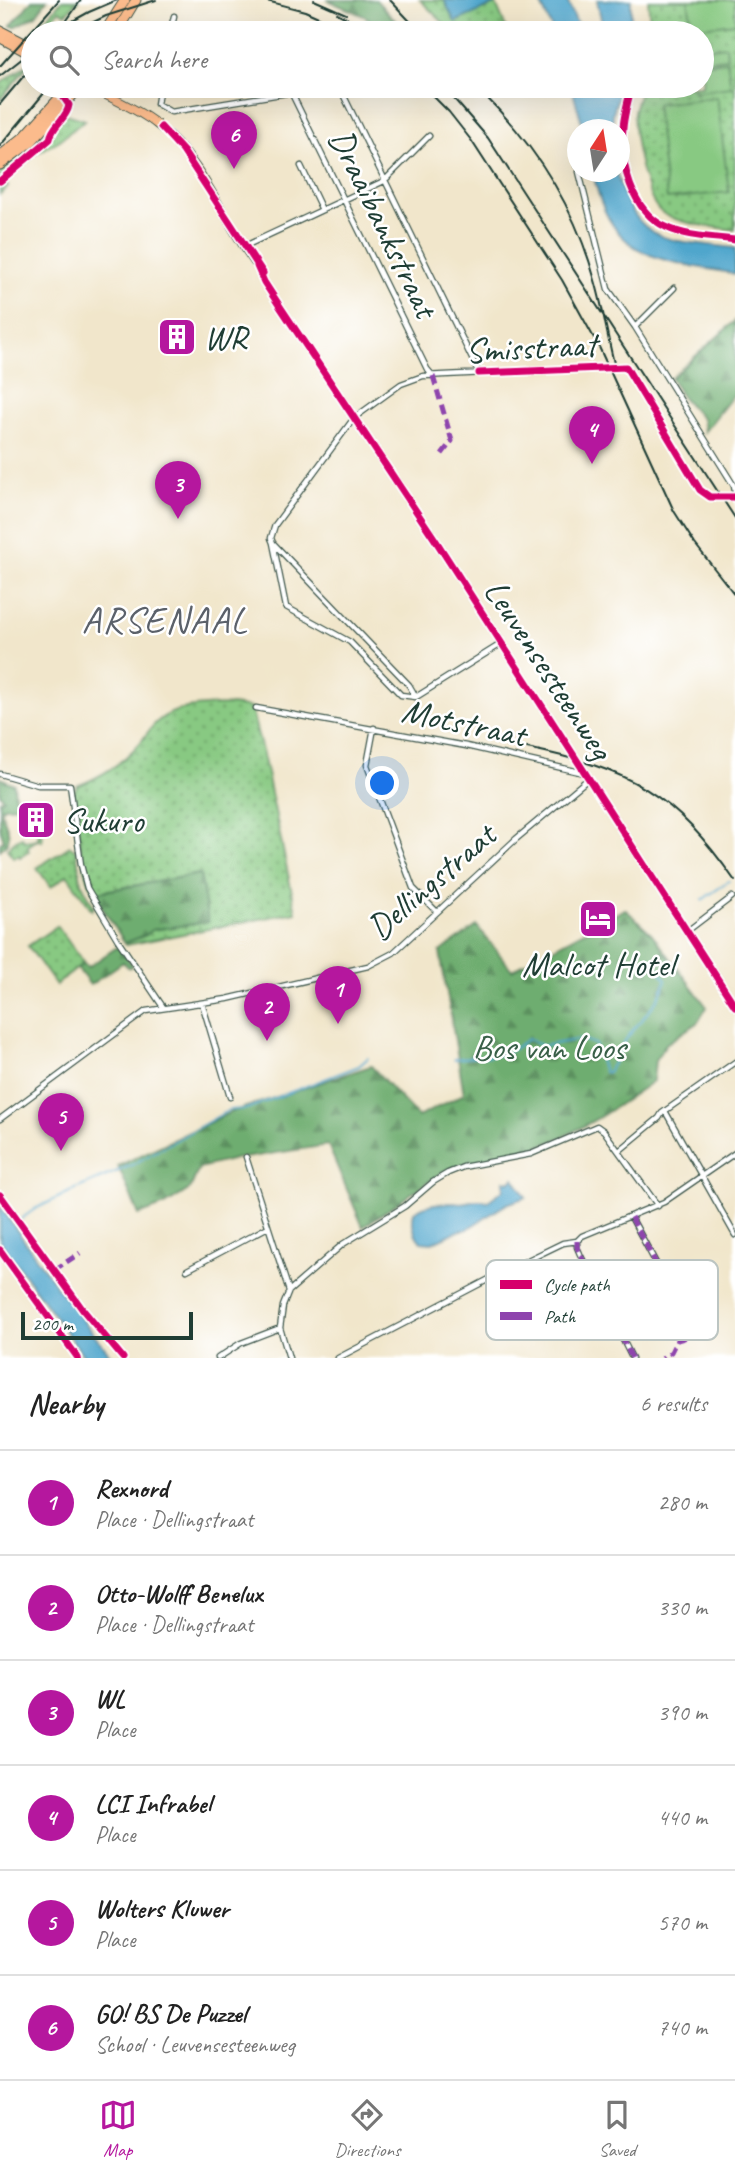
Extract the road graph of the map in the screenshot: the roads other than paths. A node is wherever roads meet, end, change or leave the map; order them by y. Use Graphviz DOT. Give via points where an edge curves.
graph roads {
  1 [pos="125,0"];
  2 [pos="136,0"];
  3 [pos="174,16"];
  4 [pos="112,21"];
  5 [pos="123,21"];
  6 [pos="173,21"];
  7 [pos="0,30"];
  8 [pos="0,38"];
  9 [pos="21,41"];
  10 [pos="21,49"];
  11 [pos="58,98"];
  12 [pos="70,98"];
  13 [pos="110,98"];
  14 [pos="123,98"];
  15 [pos="158,98"];
  16 [pos="257,98"];
  17 [pos="294,98"];
  18 [pos="345,98"];
  19 [pos="429,136"];
  20 [pos="183,151"];
  21 [pos="0,156"];
  22 [pos="0,166"];
  23 [pos="301,166"];
  24 [pos="384,181"];
  25 [pos="581,182"];
  26 [pos="345,199"];
  27 [pos="322,210"];
  28 [pos="245,246"];
  29 [pos="674,288"];
  30 [pos="635,327"];
  31 [pos="479,373"];
  32 [pos="433,376"];
  33 [pos="354,418"];
  34 [pos="735,495"];
  35 [pos="273,543"];
  36 [pos="501,644"];
  37 [pos="416,697"];
  38 [pos="256,708"];
  39 [pos="374,728"];
  40 [pos="0,774"];
  41 [pos="586,776"];
  42 [pos="732,897"];
  43 [pos="437,912"];
  44 [pos="686,932"];
  45 [pos="202,1003"];
  46 [pos="735,1006"];
  47 [pos="163,1007"];
  48 [pos="735,1062"];
  49 [pos="230,1097"];
  50 [pos="665,1111"];
  51 [pos="0,1119"];
  52 [pos="619,1151"];
  53 [pos="735,1153"];
  54 [pos="246,1157"];
  55 [pos="702,1176"];
  56 [pos="0,1195"];
  57 [pos="658,1206"];
  58 [pos="631,1217"];
  59 [pos="732,1222"];
  60 [pos="268,1227"];
  61 [pos="735,1235"];
  62 [pos="577,1241"];
  63 [pos="0,1250"];
  64 [pos="528,1260"];
  65 [pos="583,1260"];
  66 [pos="654,1260"];
  67 [pos="187,1270"];
  68 [pos="486,1281"];
  69 [pos="289,1291"];
  70 [pos="280,1328"];
  71 [pos="623,1340"];
  72 [pos="78,1358"];
  73 [pos="122,1358"];
  74 [pos="218,1358"];
  75 [pos="289,1358"];
  76 [pos="338,1358"];
  77 [pos="632,1358"];
  1 -- 4 [label="highway"];
  2 -- 5 [label="highway"];
  3 -- 6 [label="street"];
  7 -- 9 [label="main road"];
  8 -- 10 [label="main road"];
  11 -- 21 [label="highway"];
  12 -- 22 [label="highway" via="31,142"];
  13 -- 20 [label="main road, Leuvensesteenweg" via="153,122"];
  14 -- 20 [label="main road, Leuvensesteenweg" via="164,123"];
  15 -- 16 [label="street" via="157,104 171,113"];
  17 -- 26 [label="street, Draaibankstraat"];
  18 -- 24 [label="street"];
  19 -- 24 [label="street"];
  20 -- 28 [label="main road, Leuvensesteenweg"];
  23 -- 27 [label="street"];
  24 -- 26 [label="street"];
  24 -- 31 [label="street"];
  25 -- 30 [label="street" via="608,289"];
  26 -- 27 [label="street"];
  26 -- 32 [label="street, Draaibankstraat"];
  27 -- 28 [label="street"];
  28 -- 33 [label="main road, Leuvensesteenweg"];
  29 -- 30 [label="street"];
  30 -- 34 [label="street" via="734,486"];
  31 -- 32 [label="street, Smisstraat"];
  31 -- 34 [label="street, Smisstraat, bridge" via="621,367 630,371 700,490 710,497"];
  32 -- 33 [label="street, Smisstraat" via="408,380"];
  33 -- 35 [label="street, Smisstraat" via="275,525"];
  33 -- 36 [label="main road, Leuvensesteenweg"];
  35 -- 37 [label="street"];
  35 -- 37 [label="street" via="286,607 351,642 401,695"];
  36 -- 37 [label="street"];
  36 -- 41 [label="main road, Leuvensesteenweg"];
  38 -- 39 [label="street, Motstraat"];
  39 -- 41 [label="street, Motstraat"];
  39 -- 43 [label="street, Motstraat" via="367,765 413,888"];
  40 -- 47 [label="street" via="38,785 71,785 88,888"];
  41 -- 43 [label="street, Dellingstraat"];
  41 -- 44 [label="main road, Leuvensesteenweg"];
  42 -- 44 [label="street"];
  43 -- 45 [label="street, Dellingstraat" via="393,953 368,966"];
  44 -- 46 [label="main road, Leuvensesteenweg"];
  45 -- 47 [label="street, Dellingstraat"];
  45 -- 49 [label="street"];
  47 -- 51 [label="street, Dellingstraat" via="146,1010"];
  48 -- 50 [label="street"];
  50 -- 52 [label="street"];
  50 -- 55 [label="street"];
  52 -- 57 [label="street"];
  52 -- 69 [label="street" via="595,1126 531,1154 448,1173 343,1244"];
  53 -- 55 [label="street"];
  54 -- 60 [label="street"];
  55 -- 57 [label="street"];
  55 -- 59 [label="street"];
  56 -- 73 [label="street"];
  57 -- 58 [label="street"];
  58 -- 62 [label="street"];
  58 -- 66 [label="street"];
  59 -- 61 [label="street"];
  60 -- 67 [label="street"];
  60 -- 69 [label="street"];
  62 -- 64 [label="street"];
  62 -- 65 [label="street"];
  63 -- 72 [label="street"];
  68 -- 76 [label="street"];
  69 -- 70 [label="street"];
  70 -- 74 [label="street"];
  70 -- 75 [label="street"];
  71 -- 77 [label="street"];
}
